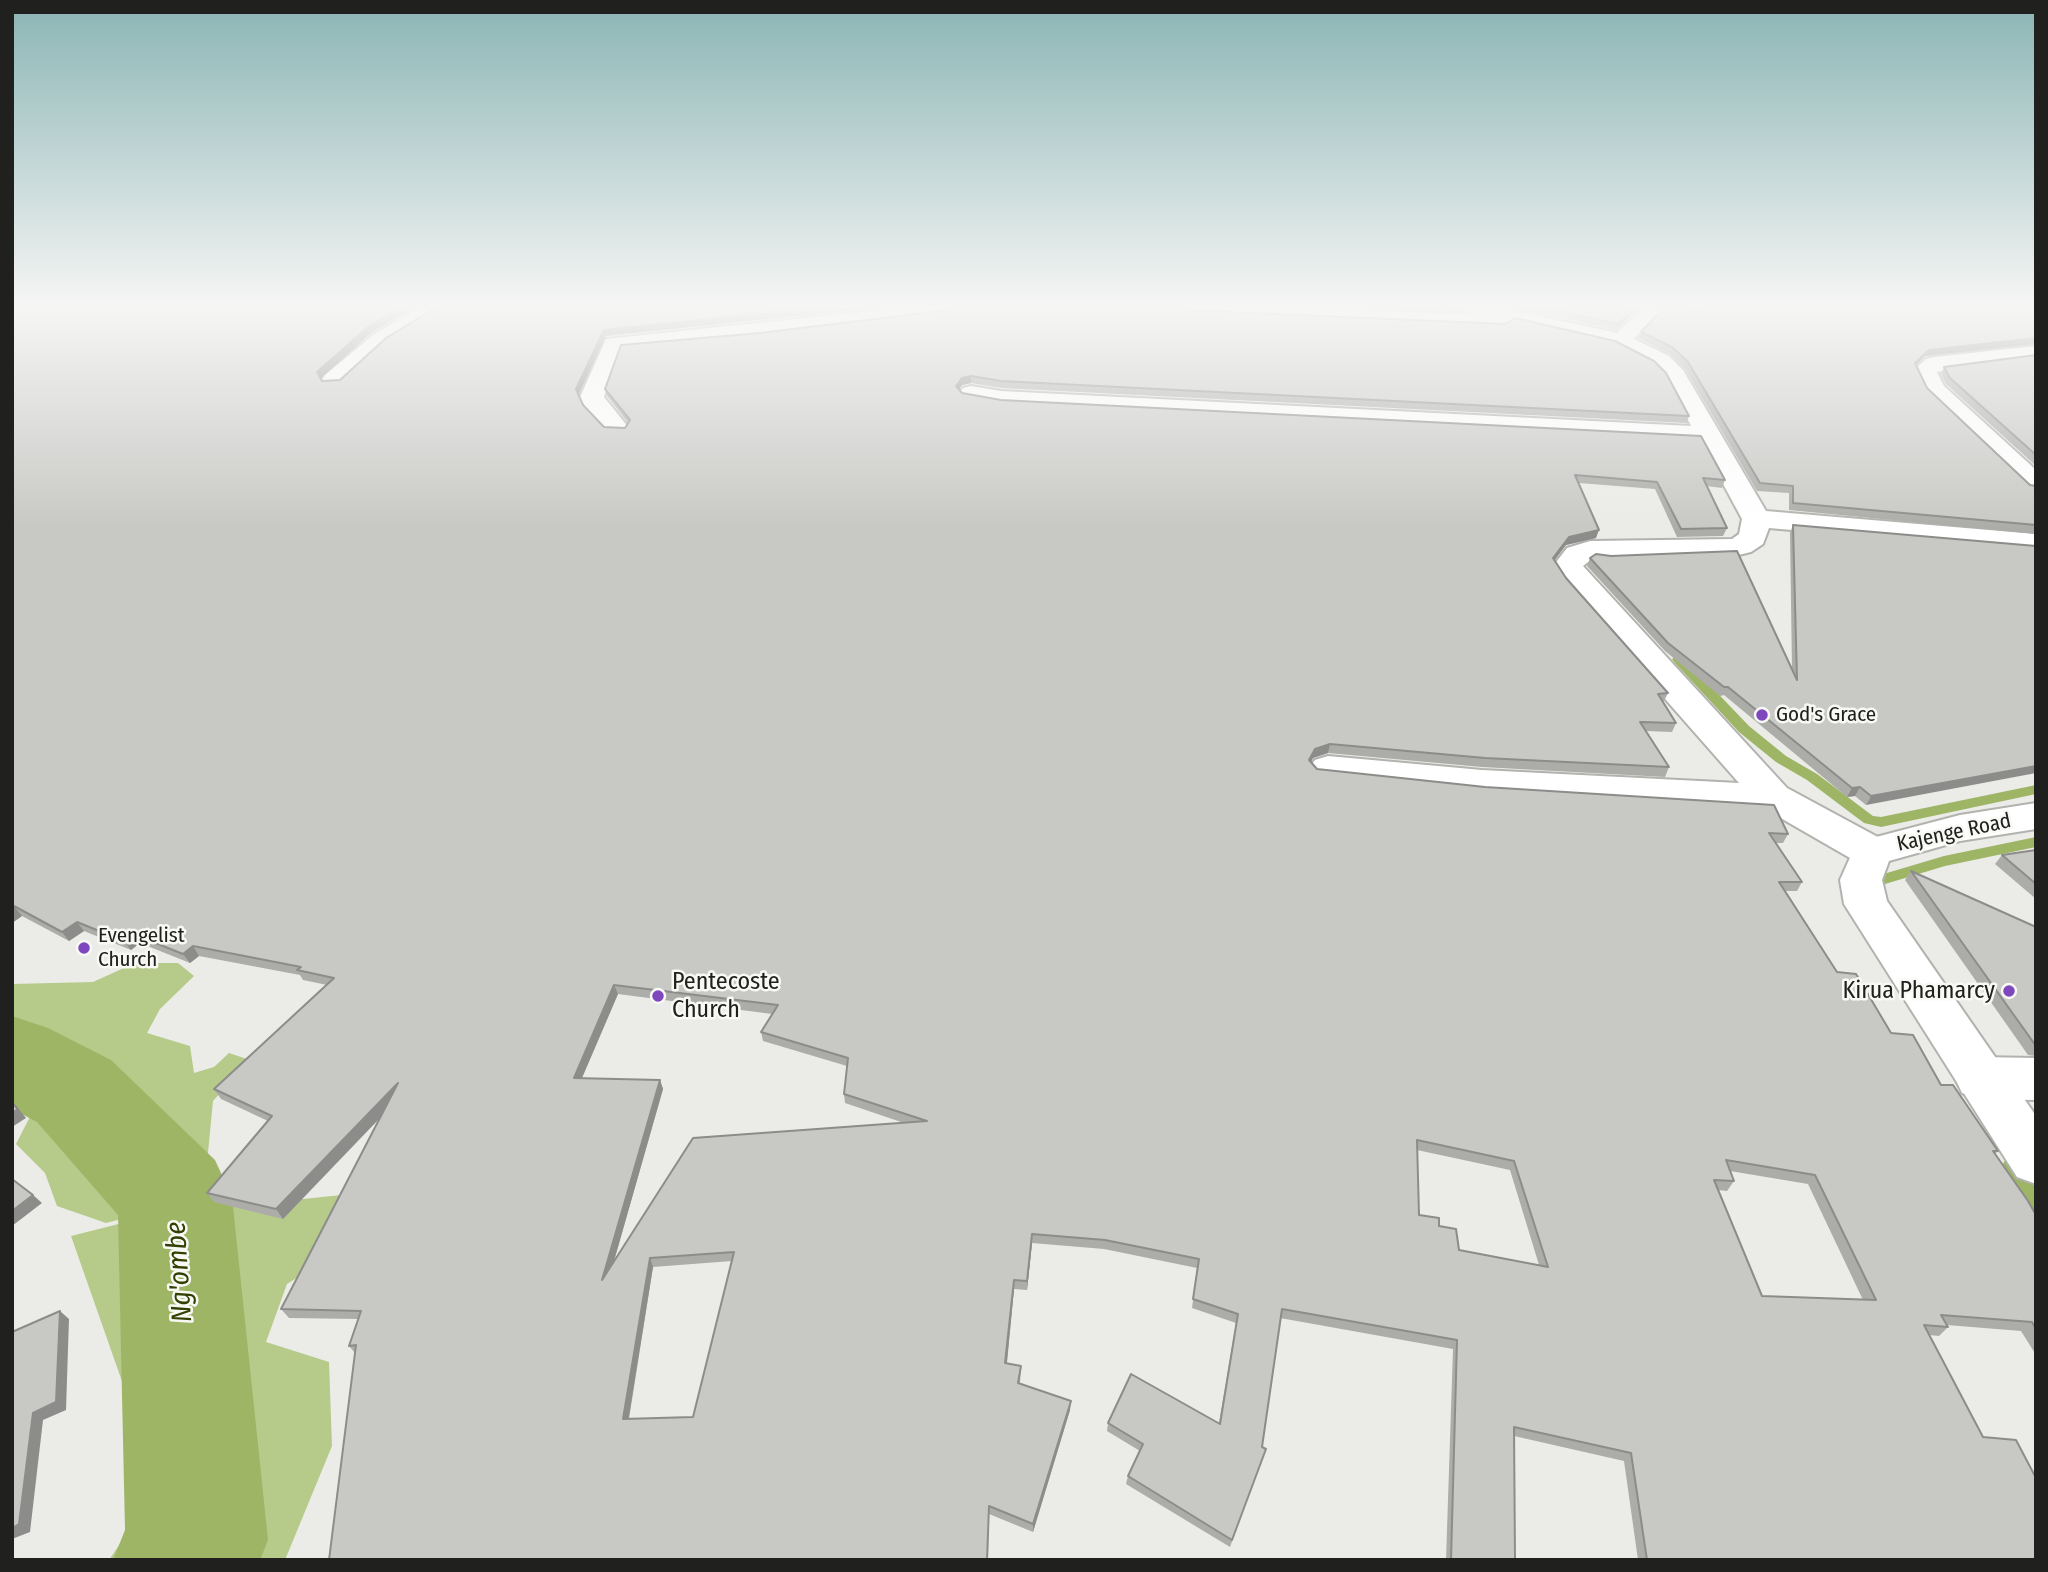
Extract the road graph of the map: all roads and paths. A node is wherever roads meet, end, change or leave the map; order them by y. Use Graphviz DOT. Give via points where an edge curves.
graph roads {
  1 [pos="598,381"];
  2 [pos="1679,381"];
  3 [pos="1930,381"];
  4 [pos="971,393"];
  5 [pos="617,428"];
  6 [pos="1710,434"];
  7 [pos="2036,485"];
  8 [pos="1756,519"];
  9 [pos="2036,543"];
  10 [pos="1328,768"];
  11 [pos="1773,797"];
  12 [pos="2036,816"];
  13 [pos="1872,852"];
  14 [pos="1980,1078"];
  15 [pos="2036,1080"];
  16 [pos="2036,1160"];
  1 -- 5 [label="street" via="594,405"];
  2 -- 6 [label="street"];
  3 -- 7 [label="street"];
  4 -- 6 [label="street"];
  6 -- 8 [label="street"];
  8 -- 9 [label="street"];
  8 -- 11 [label="street" via="1753,538 1741,546 1590,550 1577,554 1568,566"];
  10 -- 11 [label="street" via="1482,782"];
  11 -- 13 [label="street"];
  12 -- 13 [label="street, Kajenge Road" via="1960,828"];
  13 -- 14 [label="street" via="1861,880 1866,904"];
  14 -- 15 [label="street"];
  14 -- 16 [label="street"];
}
